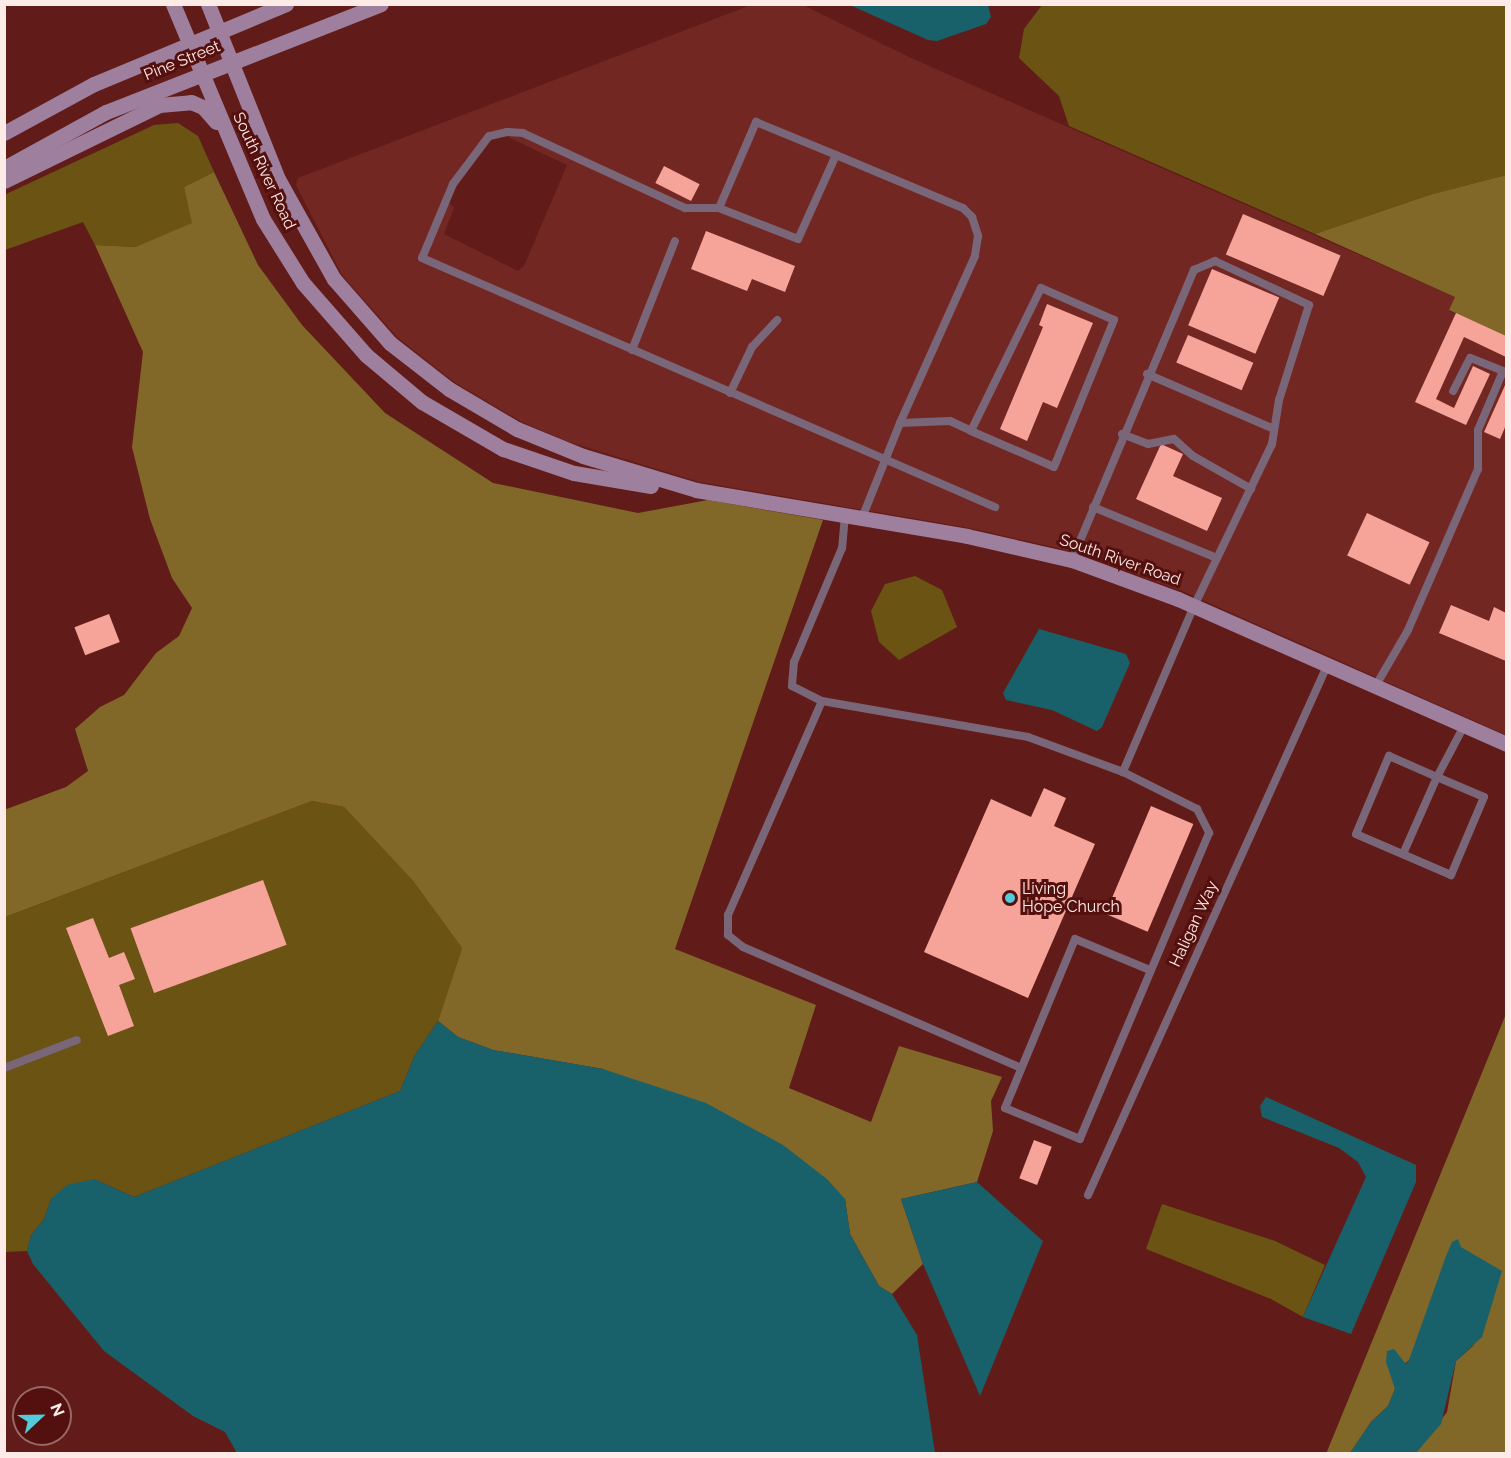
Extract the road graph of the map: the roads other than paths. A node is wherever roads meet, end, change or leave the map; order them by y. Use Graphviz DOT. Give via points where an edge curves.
graph roads {
  1 [pos="173,4"];
  2 [pos="208,4"];
  3 [pos="286,4"];
  4 [pos="381,4"];
  5 [pos="218,31"];
  6 [pos="188,43"];
  7 [pos="230,62"];
  8 [pos="201,73"];
  9 [pos="4,133"];
  10 [pos="228,139"];
  11 [pos="836,155"];
  12 [pos="4,168"];
  13 [pos="4,181"];
  14 [pos="718,208"];
  15 [pos="675,241"];
  16 [pos="777,320"];
  17 [pos="632,350"];
  18 [pos="1147,374"];
  19 [pos="1453,391"];
  20 [pos="730,393"];
  21 [pos="900,423"];
  22 [pos="1274,429"];
  23 [pos="971,431"];
  24 [pos="1122,434"];
  25 [pos="885,460"];
  26 [pos="1251,489"];
  27 [pos="696,490"];
  28 [pos="995,507"];
  29 [pos="1093,507"];
  30 [pos="845,515"];
  31 [pos="862,518"];
  32 [pos="1217,558"];
  33 [pos="1072,560"];
  34 [pos="1194,606"];
  35 [pos="1327,666"];
  36 [pos="1375,687"];
  37 [pos="822,701"];
  38 [pos="1464,726"];
  39 [pos="1506,744"];
  40 [pos="1123,772"];
  41 [pos="1437,777"];
  42 [pos="1403,854"];
  43 [pos="1150,970"];
  44 [pos="77,1040"];
  45 [pos="4,1068"];
  46 [pos="1021,1068"];
  47 [pos="1088,1195"];
  1 -- 6 [label="main road, South River Road"];
  2 -- 5 [label="main road, South River Road"];
  3 -- 5 [label="main road, Pine Street"];
  4 -- 7 [label="main road, Pine Street"];
  5 -- 6 [label="main road, Pine Street"];
  5 -- 7 [label="main road, South River Road"];
  6 -- 8 [label="main road, South River Road"];
  6 -- 9 [label="main road, Pine Street" via="69,96"];
  7 -- 8 [label="main road, Pine Street"];
  7 -- 27 [label="main road, South River Road" via="278,179 307,233 334,279 390,343 449,389 517,429 594,460"];
  8 -- 10 [label="main road, South River Road"];
  8 -- 12 [label="main road, Pine Street" via="105,112"];
  10 -- 13 [label="main road" via="203,107 176,101 130,118"];
  10 -- 27 [label="main road, South River Road" via="263,219 303,283 366,355 422,402 503,449 574,473 638,485"];
  11 -- 14 [label="lane" via="798,239"];
  11 -- 14 [label="lane" via="756,122"];
  11 -- 21 [label="lane" via="963,208 972,217 978,236 975,256"];
  14 -- 17 [label="lane" via="686,208 523,133 489,136 453,184 422,258"];
  15 -- 17 [label="lane"];
  16 -- 20 [label="lane" via="752,347"];
  17 -- 20 [label="lane"];
  18 -- 22 [label="lane"];
  18 -- 22 [label="lane" via="1194,270 1215,261 1309,305 1279,400"];
  18 -- 24 [label="lane"];
  19 -- 36 [label="lane" via="1470,358 1503,371 1478,430 1478,469 1408,630"];
  20 -- 25 [label="lane"];
  21 -- 23 [label="lane" via="950,421"];
  21 -- 25 [label="lane"];
  22 -- 26 [label="lane" via="1272,444"];
  23 -- 23 [label="lane" via="1054,467 1114,320 1041,288"];
  24 -- 26 [label="lane" via="1148,444 1174,439 1192,456"];
  24 -- 29 [label="lane"];
  25 -- 28 [label="lane"];
  25 -- 31 [label="lane"];
  26 -- 32 [label="lane"];
  27 -- 30 [label="main road, South River Road"];
  29 -- 32 [label="lane"];
  29 -- 33 [label="lane"];
  30 -- 31 [label="main road, South River Road"];
  30 -- 37 [label="lane" via="842,548 790,679 801,693"];
  31 -- 33 [label="main road, South River Road" via="1015,545"];
  32 -- 34 [label="lane"];
  33 -- 34 [label="main road, South River Road"];
  34 -- 35 [label="main road, South River Road"];
  34 -- 40 [label="lane"];
  35 -- 36 [label="main road, South River Road"];
  35 -- 47 [label="lane, Haligan Way"];
  36 -- 38 [label="main road, South River Road"];
  37 -- 40 [label="lane" via="1028,737"];
  37 -- 46 [label="lane" via="728,915 728,935 743,948"];
  38 -- 39 [label="main road, South River Road"];
  38 -- 41 [label="lane"];
  40 -- 43 [label="lane" via="1197,809 1209,833"];
  41 -- 42 [label="lane"];
  41 -- 42 [label="lane" via="1389,756 1356,834"];
  41 -- 42 [label="lane" via="1484,797 1451,875"];
  43 -- 46 [label="lane" via="1075,939"];
  43 -- 46 [label="lane" via="1080,1139 1005,1108"];
  44 -- 45 [label="lane"];
}
